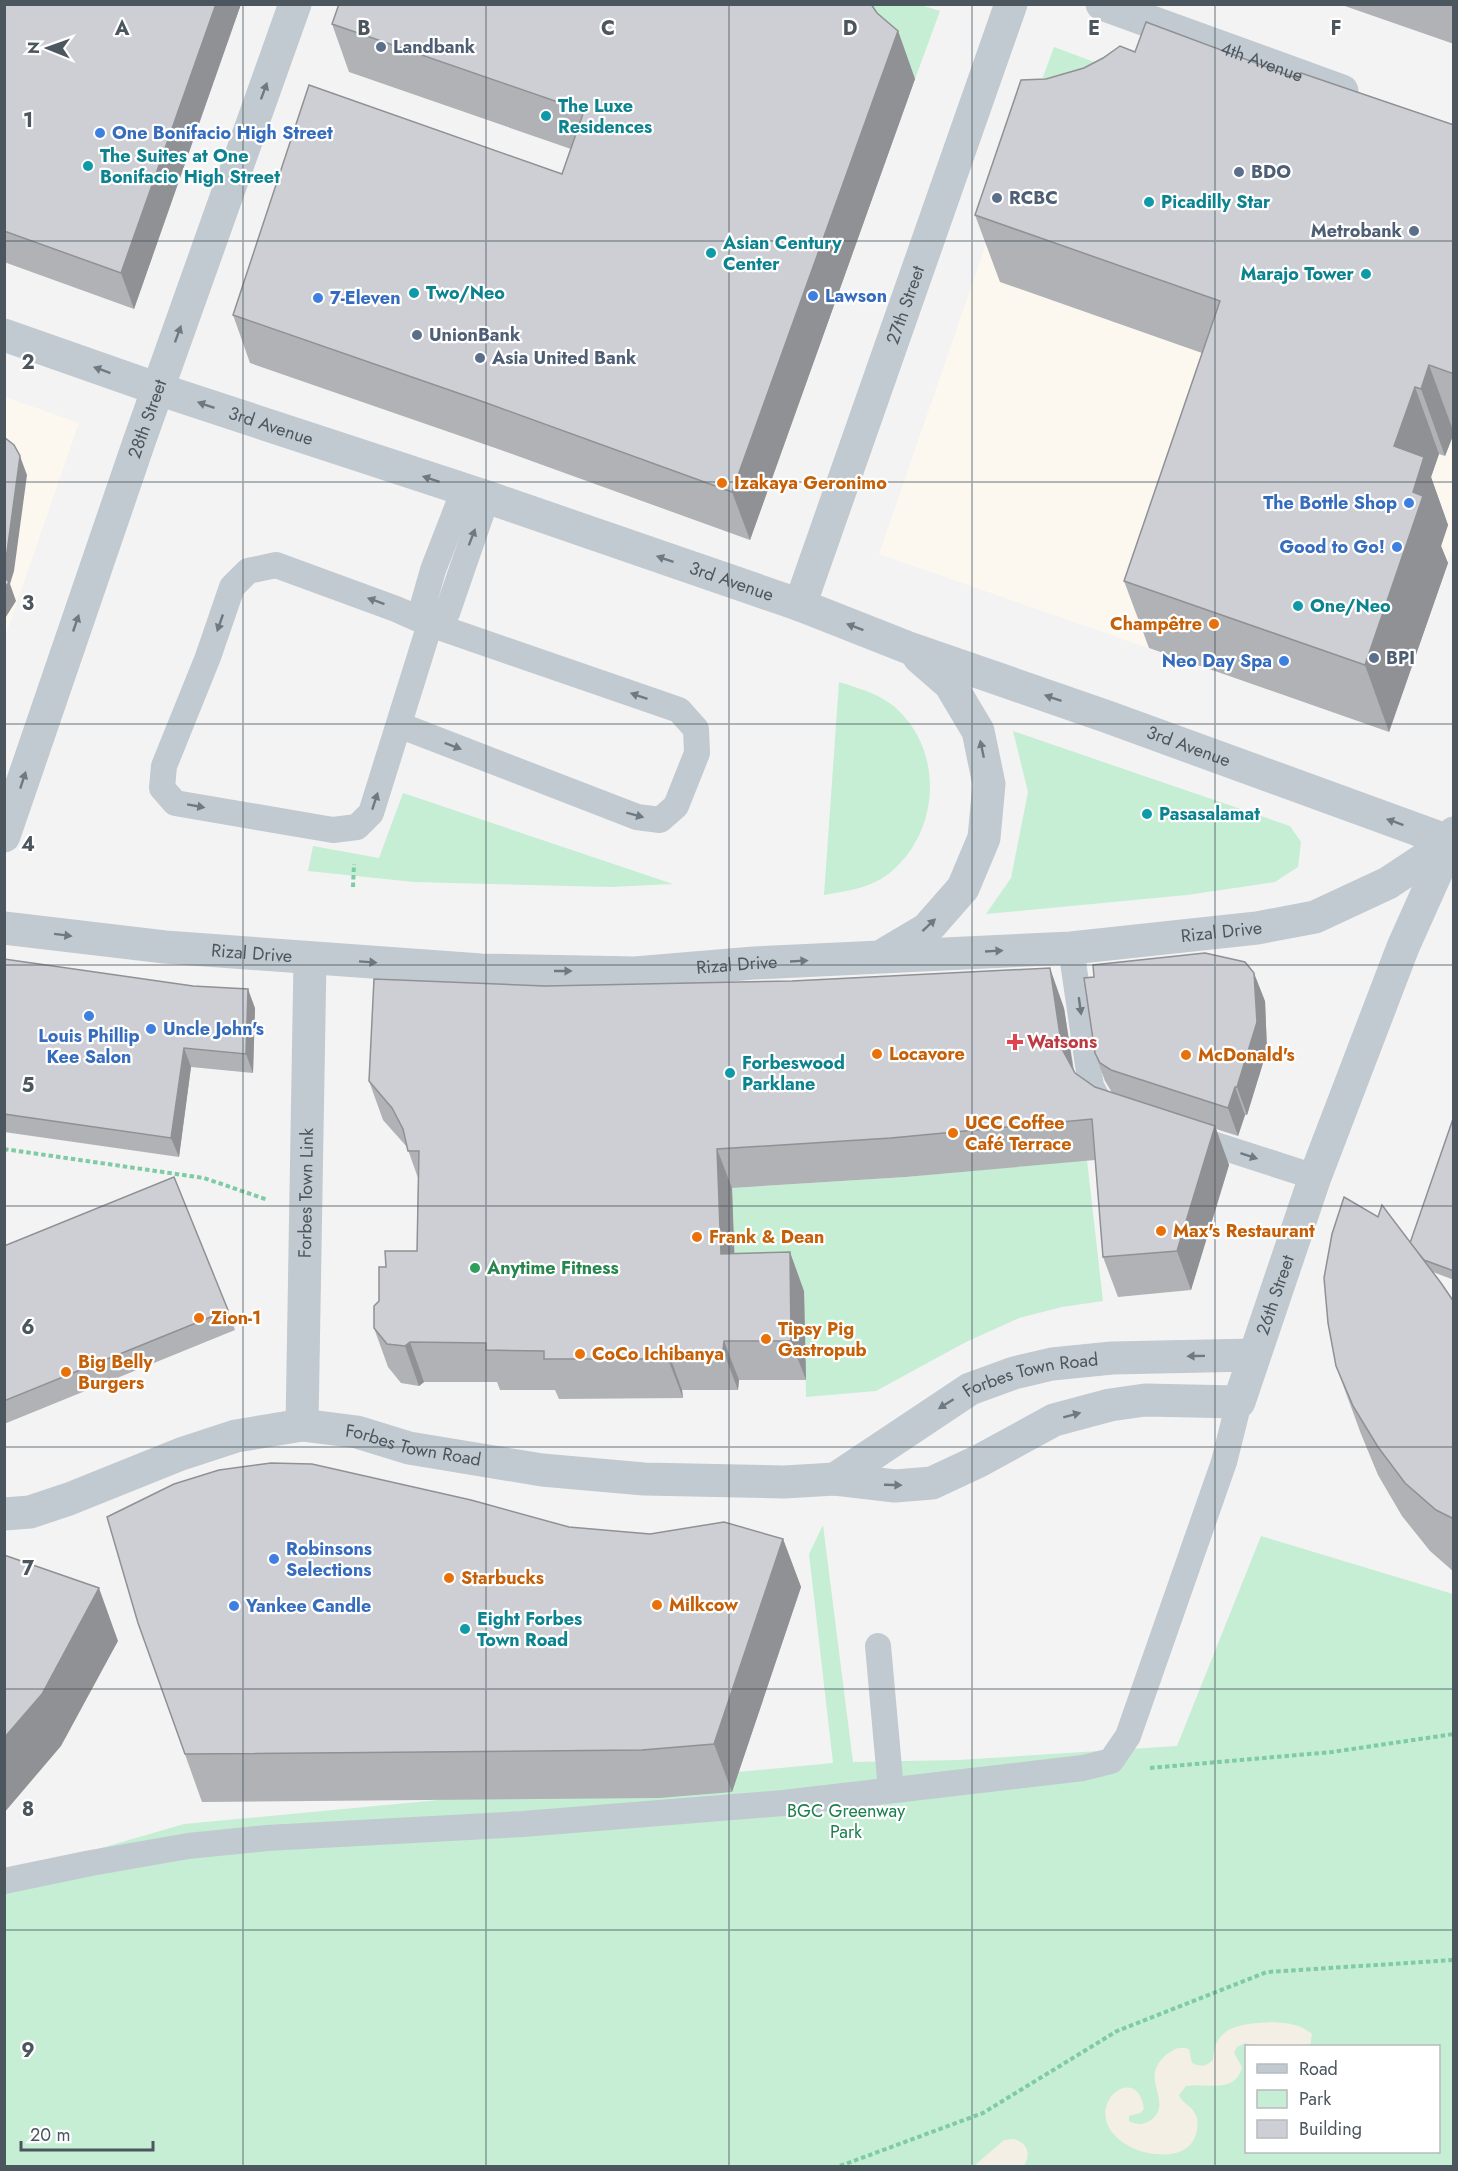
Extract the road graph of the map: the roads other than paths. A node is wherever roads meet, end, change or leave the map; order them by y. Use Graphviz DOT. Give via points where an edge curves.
graph roads {
  1 [pos="295,4"];
  2 [pos="1011,4"];
  3 [pos="1102,4"];
  4 [pos="1366,100"];
  5 [pos="4,335"];
  6 [pos="158,389"];
  7 [pos="475,494"];
  8 [pos="800,605"];
  9 [pos="430,624"];
  10 [pos="909,648"];
  11 [pos="399,725"];
  12 [pos="4,836"];
  13 [pos="1452,840"];
  14 [pos="4,928"];
  15 [pos="1071,948"];
  16 [pos="880,957"];
  17 [pos="310,959"];
  18 [pos="1137,1119"];
  19 [pos="1170,1130"];
  20 [pos="1315,1177"];
  21 [pos="1254,1355"];
  22 [pos="1239,1402"];
  23 [pos="302,1425"];
  24 [pos="835,1479"];
  25 [pos="4,1514"];
  26 [pos="878,1646"];
  27 [pos="891,1790"];
  28 [pos="4,1881"];
  6 -- 1 [label="street, 28th Street, one-way"];
  2 -- 8 [label="street, 27th Street"];
  3 -- 4 [label="street, 4th Avenue"];
  6 -- 5 [label="street, 3rd Avenue, one-way"];
  7 -- 6 [label="street, 3rd Avenue, one-way"];
  12 -- 6 [label="street, 28th Street, one-way"];
  8 -- 7 [label="street, 3rd Avenue, one-way"];
  7 -- 9 [label="lane" via="447,613"];
  10 -- 8 [label="street, 3rd Avenue, one-way"];
  9 -- 11 [label="lane"];
  11 -- 9 [label="lane, one-way" via="637,817 660,820 676,806 697,753 696,729 680,710"];
  9 -- 11 [label="lane, one-way" via="276,566 248,571 232,587 164,766 162,788 175,803 333,830 357,827 371,813"];
  13 -- 10 [label="street, 3rd Avenue, one-way"];
  16 -- 10 [label="street, one-way" via="927,929 963,888 984,838 989,784 978,731 950,684"];
  13 -- 15 [label="street, Rizal Drive" via="1388,883 1315,917 1257,928"];
  13 -- 20 [label="street, 26th Street" via="1403,947"];
  14 -- 17 [label="street, Rizal Drive, one-way"];
  16 -- 15 [label="street, Rizal Drive, one-way"];
  15 -- 18 [label="lane, one-way" via="1092,1086 1099,1101 1114,1112"];
  17 -- 16 [label="street, Rizal Drive, one-way" via="481,970 635,973"];
  17 -- 23 [label="street, Forbes Town Link"];
  19 -- 20 [label="lane, one-way"];
  20 -- 21 [label="street, 26th Street"];
  21 -- 22 [label="street, 26th Street"];
  21 -- 24 [label="street, Forbes Town Road, one-way" via="1112,1358 1052,1364 1014,1373 970,1389"];
  24 -- 22 [label="street, Forbes Town Road, one-way" via="895,1486 932,1483 1054,1420 1110,1405 1145,1400"];
  22 -- 27 [label="lane, 26th Street" via="1224,1462 1128,1736 1111,1761 1083,1768"];
  23 -- 24 [label="street, Forbes Town Road" via="357,1432 409,1448 542,1470 644,1479"];
  23 -- 25 [label="street, Forbes Town Road" via="236,1436 30,1512"];
  26 -- 27 [label="lane"];
  27 -- 28 [label="lane" via="783,1803 523,1824 188,1846"];
}
